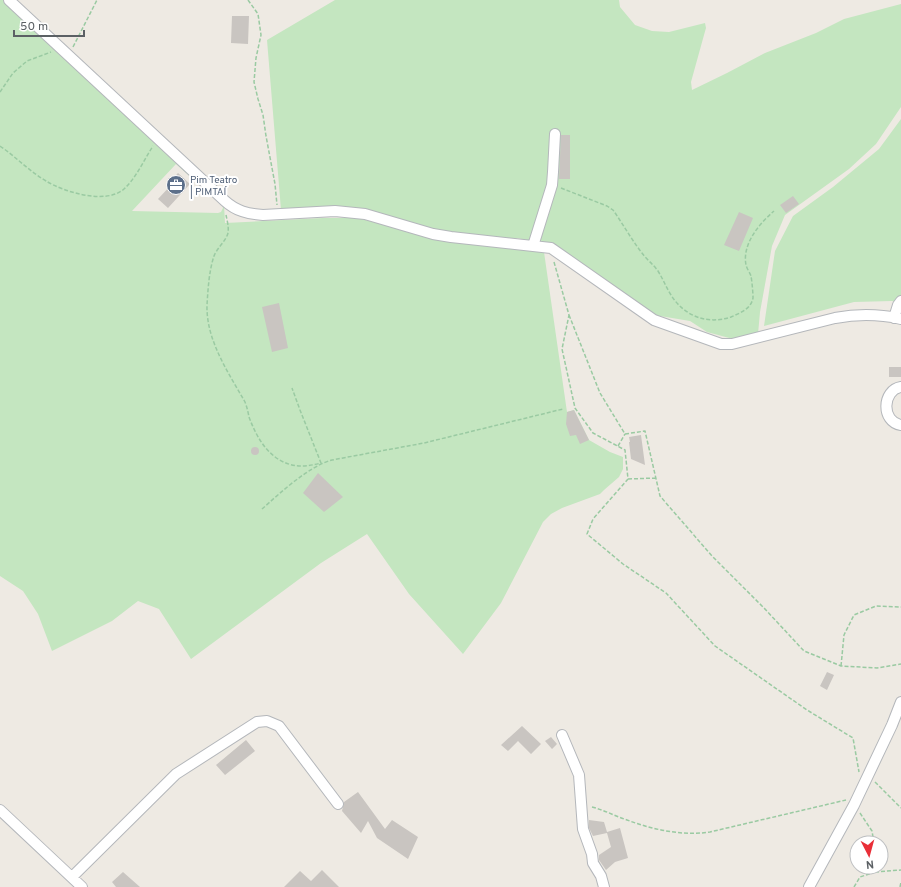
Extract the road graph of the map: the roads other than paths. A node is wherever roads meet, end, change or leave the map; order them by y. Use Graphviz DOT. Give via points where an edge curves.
graph roads {
  1 [pos="9,0"];
  2 [pos="555,134"];
  3 [pos="533,246"];
  4 [pos="901,301"];
  5 [pos="898,319"];
  6 [pos="901,387"];
  7 [pos="901,425"];
  8 [pos="901,702"];
  9 [pos="562,735"];
  10 [pos="338,804"];
  11 [pos="0,810"];
  12 [pos="72,877"];
  13 [pos="82,887"];
  14 [pos="604,887"];
  15 [pos="810,887"];
  1 -- 3 [label="street" via="236,209 263,215 335,211 366,214 433,234"];
  2 -- 3 [label="street" via="552,185"];
  3 -- 5 [label="street" via="551,248 654,320 721,344 732,344 851,315"];
  4 -- 5 [label="street" via="898,305"];
  6 -- 7 [label="street" via="888,396 886,406 889,419"];
  8 -- 15 [label="street" via="854,805"];
  9 -- 14 [label="street" via="578,775 583,829"];
  10 -- 12 [label="street" via="279,726 257,722 176,774"];
  11 -- 12 [label="street"];
  12 -- 13 [label="street"];
}
